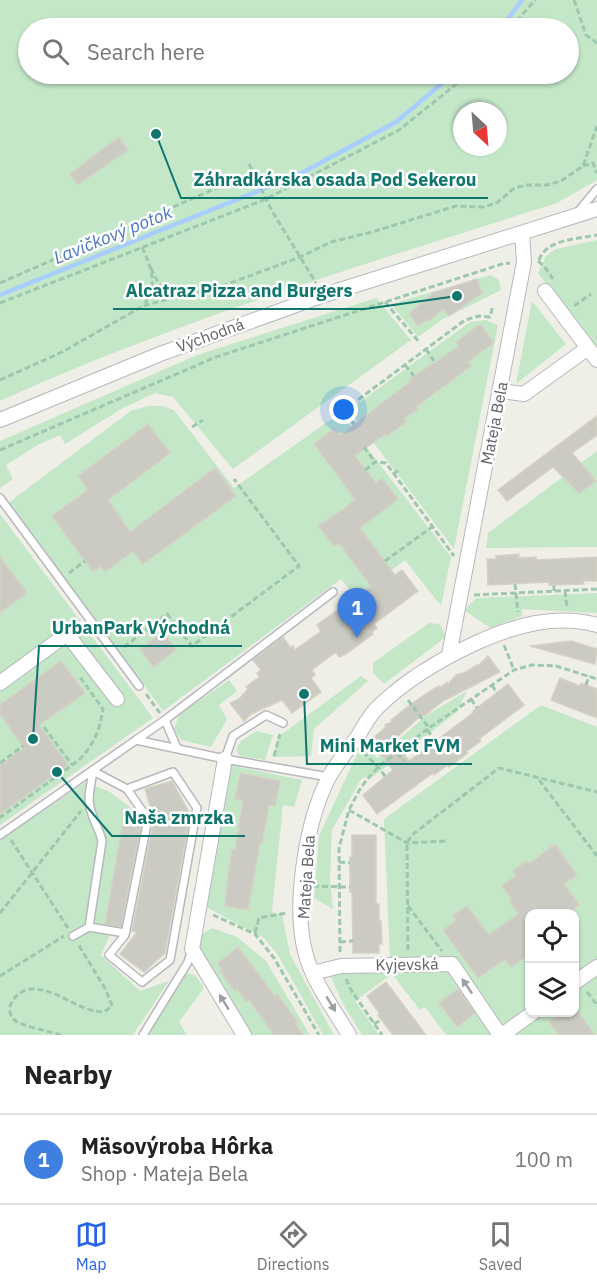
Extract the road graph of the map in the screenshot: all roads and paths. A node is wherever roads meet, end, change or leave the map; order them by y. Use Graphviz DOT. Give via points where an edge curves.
graph roads {
  1 [pos="535,0"];
  2 [pos="574,0"];
  3 [pos="520,18"];
  4 [pos="597,43"];
  5 [pos="456,84"];
  6 [pos="597,126"];
  7 [pos="249,164"];
  8 [pos="583,166"];
  9 [pos="253,172"];
  10 [pos="597,173"];
  11 [pos="597,189"];
  12 [pos="266,199"];
  13 [pos="597,209"];
  14 [pos="575,217"];
  15 [pos="522,234"];
  16 [pos="597,235"];
  17 [pos="142,248"];
  18 [pos="300,257"];
  19 [pos="531,262"];
  20 [pos="149,264"];
  21 [pos="536,272"];
  22 [pos="0,283"];
  23 [pos="545,291"];
  24 [pos="591,294"];
  25 [pos="324,295"];
  26 [pos="175,297"];
  27 [pos="385,302"];
  28 [pos="0,303"];
  29 [pos="493,305"];
  30 [pos="143,306"];
  31 [pos="563,315"];
  32 [pos="420,344"];
  33 [pos="588,348"];
  34 [pos="426,349"];
  35 [pos="597,360"];
  36 [pos="434,361"];
  37 [pos="405,365"];
  38 [pos="414,376"];
  39 [pos="0,380"];
  40 [pos="500,391"];
  41 [pos="0,420"];
  42 [pos="203,420"];
  43 [pos="354,424"];
  44 [pos="192,427"];
  45 [pos="364,447"];
  46 [pos="0,450"];
  47 [pos="375,462"];
  48 [pos="400,469"];
  49 [pos="365,470"];
  50 [pos="393,474"];
  51 [pos="234,479"];
  52 [pos="0,498"];
  53 [pos="432,527"];
  54 [pos="85,561"];
  55 [pos="385,561"];
  56 [pos="466,567"];
  57 [pos="60,579"];
  58 [pos="515,584"];
  59 [pos="580,584"];
  60 [pos="554,585"];
  61 [pos="580,590"];
  62 [pos="597,590"];
  63 [pos="554,591"];
  64 [pos="333,592"];
  65 [pos="516,593"];
  66 [pos="472,595"];
  67 [pos="597,625"];
  68 [pos="520,626"];
  69 [pos="505,649"];
  70 [pos="116,654"];
  71 [pos="449,655"];
  72 [pos="514,670"];
  73 [pos="76,671"];
  74 [pos="597,673"];
  75 [pos="589,676"];
  76 [pos="596,679"];
  77 [pos="0,683"];
  78 [pos="492,685"];
  79 [pos="586,685"];
  80 [pos="140,686"];
  81 [pos="400,689"];
  82 [pos="497,693"];
  83 [pos="117,699"];
  84 [pos="471,699"];
  85 [pos="151,701"];
  86 [pos="477,708"];
  87 [pos="163,718"];
  88 [pos="282,727"];
  89 [pos="44,729"];
  90 [pos="428,729"];
  91 [pos="136,740"];
  92 [pos="436,741"];
  93 [pos="23,746"];
  94 [pos="177,748"];
  95 [pos="362,752"];
  96 [pos="397,753"];
  97 [pos="275,755"];
  98 [pos="225,759"];
  99 [pos="404,761"];
  100 [pos="0,762"];
  101 [pos="71,765"];
  102 [pos="378,767"];
  103 [pos="93,771"];
  104 [pos="385,776"];
  105 [pos="329,777"];
  106 [pos="538,778"];
  107 [pos="81,779"];
  108 [pos="127,789"];
  109 [pos="597,792"];
  110 [pos="88,801"];
  111 [pos="350,810"];
  112 [pos="0,815"];
  113 [pos="3,833"];
  114 [pos="447,841"];
  115 [pos="407,843"];
  116 [pos="597,856"];
  117 [pos="339,862"];
  118 [pos="350,862"];
  119 [pos="32,873"];
  120 [pos="303,885"];
  121 [pos="339,886"];
  122 [pos="350,887"];
  123 [pos="180,901"];
  124 [pos="407,905"];
  125 [pos="199,906"];
  126 [pos="0,913"];
  127 [pos="285,914"];
  128 [pos="89,927"];
  129 [pos="125,933"];
  130 [pos="255,934"];
  131 [pos="73,936"];
  132 [pos="352,941"];
  133 [pos="340,942"];
  134 [pos="192,949"];
  135 [pos="409,964"];
  136 [pos="452,964"];
  137 [pos="341,966"];
  138 [pos="597,967"];
  139 [pos="313,972"];
  140 [pos="0,976"];
  141 [pos="579,980"];
  142 [pos="587,991"];
  143 [pos="597,1005"];
  144 [pos="527,1017"];
  145 [pos="381,1020"];
  146 [pos="374,1024"];
  147 [pos="61,1035"];
  148 [pos="143,1035"];
  149 [pos="244,1035"];
  150 [pos="319,1035"];
  151 [pos="350,1035"];
  152 [pos="382,1035"];
  153 [pos="501,1035"];
  1 -- 3 [label="path"];
  2 -- 4 [label="path" via="586,35"];
  5 -- 12 [label="path" via="399,130"];
  6 -- 8 [label="path"];
  7 -- 9 [label="path"];
  8 -- 10 [label="path" via="594,163"];
  8 -- 18 [label="path" via="561,181 513,189 498,202 484,207 456,206 331,242"];
  9 -- 12 [label="path"];
  9 -- 22 [label="path"];
  11 -- 14 [label="lane"];
  12 -- 17 [label="path"];
  12 -- 18 [label="path"];
  13 -- 14 [label="street, Východná"];
  14 -- 15 [label="street, Východná"];
  15 -- 19 [label="street, Mateja Bela"];
  15 -- 25 [label="street, Východná"];
  16 -- 19 [label="path" via="552,245"];
  17 -- 20 [label="path"];
  17 -- 28 [label="path"];
  18 -- 25 [label="path"];
  18 -- 26 [label="path" via="209,291"];
  19 -- 21 [label="path"];
  19 -- 27 [label="path" via="502,264"];
  19 -- 40 [label="street, Mateja Bela"];
  20 -- 26 [label="path" via="159,284"];
  20 -- 30 [label="path" via="152,293"];
  23 -- 31 [label="street"];
  24 -- 31 [label="path"];
  25 -- 41 [label="street, Východná" via="160,354"];
  26 -- 30 [label="path"];
  27 -- 32 [label="path"];
  27 -- 46 [label="path" via="216,357"];
  29 -- 34 [label="path" via="490,317 465,320"];
  30 -- 39 [label="path" via="62,352"];
  31 -- 33 [label="street"];
  33 -- 35 [label="street"];
  33 -- 40 [label="street" via="524,394"];
  34 -- 36 [label="path"];
  34 -- 37 [label="path"];
  37 -- 38 [label="path"];
  37 -- 43 [label="path" via="343,411"];
  40 -- 56 [label="street, Mateja Bela"];
  42 -- 44 [label="path"];
  45 -- 47 [label="path"];
  47 -- 49 [label="path"];
  47 -- 50 [label="path" via="386,463"];
  48 -- 50 [label="path"];
  50 -- 53 [label="path"];
  51 -- 70 [label="path" via="298,566 192,646 168,614"];
  52 -- 57 [label="lane"];
  53 -- 55 [label="path"];
  53 -- 56 [label="path"];
  54 -- 57 [label="path"];
  56 -- 71 [label="street, Mateja Bela"];
  57 -- 70 [label="lane"];
  58 -- 65 [label="path"];
  59 -- 61 [label="path"];
  60 -- 63 [label="path"];
  61 -- 62 [label="path"];
  61 -- 63 [label="path"];
  63 -- 65 [label="path"];
  64 -- 87 [label="lane"];
  65 -- 66 [label="path"];
  65 -- 68 [label="path"];
  67 -- 68 [label="street, Mateja Bela" via="536,621"];
  68 -- 71 [label="street, Mateja Bela"];
  69 -- 72 [label="path"];
  70 -- 80 [label="lane"];
  71 -- 81 [label="street, Mateja Bela"];
  72 -- 75 [label="path" via="532,665 556,666"];
  72 -- 78 [label="path"];
  73 -- 101 [label="path" via="103,709 89,750"];
  74 -- 76 [label="path"];
  75 -- 76 [label="path"];
  75 -- 79 [label="path"];
  77 -- 83 [label="street" via="67,634"];
  78 -- 82 [label="path"];
  78 -- 84 [label="path"];
  81 -- 90 [label="path"];
  81 -- 105 [label="street, Mateja Bela" via="378,707"];
  84 -- 86 [label="path"];
  84 -- 90 [label="path"];
  85 -- 87 [label="path"];
  87 -- 91 [label="lane"];
  87 -- 94 [label="lane"];
  88 -- 97 [label="path"];
  88 -- 98 [label="lane" via="266,715 233,736"];
  89 -- 101 [label="path"];
  90 -- 92 [label="path"];
  90 -- 96 [label="path"];
  91 -- 94 [label="lane"];
  91 -- 103 [label="lane"];
  93 -- 100 [label="path"];
  94 -- 98 [label="lane"];
  95 -- 102 [label="path"];
  96 -- 99 [label="path"];
  96 -- 102 [label="path"];
  98 -- 105 [label="lane"];
  98 -- 125 [label="street"];
  101 -- 107 [label="path"];
  101 -- 112 [label="path"];
  102 -- 104 [label="path"];
  102 -- 111 [label="path" via="361,787"];
  103 -- 107 [label="lane"];
  103 -- 108 [label="lane"];
  103 -- 110 [label="lane"];
  105 -- 120 [label="street, Mateja Bela" via="310,824"];
  106 -- 109 [label="path"];
  106 -- 115 [label="path" via="499,768 412,835"];
  106 -- 116 [label="path"];
  107 -- 113 [label="lane"];
  108 -- 123 [label="lane" via="173,772 196,808"];
  108 -- 129 [label="lane" via="148,819"];
  110 -- 119 [label="path"];
  110 -- 128 [label="lane" via="102,841"];
  111 -- 115 [label="path"];
  111 -- 117 [label="path"];
  113 -- 119 [label="path"];
  114 -- 115 [label="path"];
  115 -- 124 [label="path"];
  117 -- 118 [label="path"];
  117 -- 121 [label="path"];
  119 -- 126 [label="path"];
  119 -- 140 [label="path" via="70,931"];
  120 -- 121 [label="path"];
  120 -- 139 [label="street, Mateja Bela" via="305,954"];
  121 -- 122 [label="path"];
  121 -- 133 [label="path"];
  123 -- 125 [label="lane"];
  123 -- 129 [label="lane" via="170,960 142,982 109,955"];
  124 -- 135 [label="path"];
  124 -- 136 [label="path"];
  125 -- 130 [label="path"];
  125 -- 134 [label="street"];
  127 -- 130 [label="path" via="259,918"];
  128 -- 129 [label="lane"];
  128 -- 131 [label="lane"];
  130 -- 150 [label="path" via="274,958"];
  131 -- 147 [label="path" via="112,1006 104,1012 91,1012 33,988 20,992 11,1002 16,1021"];
  132 -- 133 [label="path"];
  133 -- 137 [label="path"];
  134 -- 148 [label="lane"];
  149 -- 134 [label="street, one-way"];
  135 -- 136 [label="street, Kyjevská"];
  135 -- 137 [label="street, Kyjevská"];
  153 -- 136 [label="street, Kyjevská, one-way"];
  137 -- 139 [label="street, Kyjevská"];
  137 -- 146 [label="path" via="351,990"];
  138 -- 141 [label="street"];
  139 -- 151 [label="street, Mateja Bela, one-way"];
  142 -- 143 [label="path"];
  144 -- 153 [label="street, Kyjevská"];
  145 -- 146 [label="path"];
  146 -- 152 [label="path"];
}
